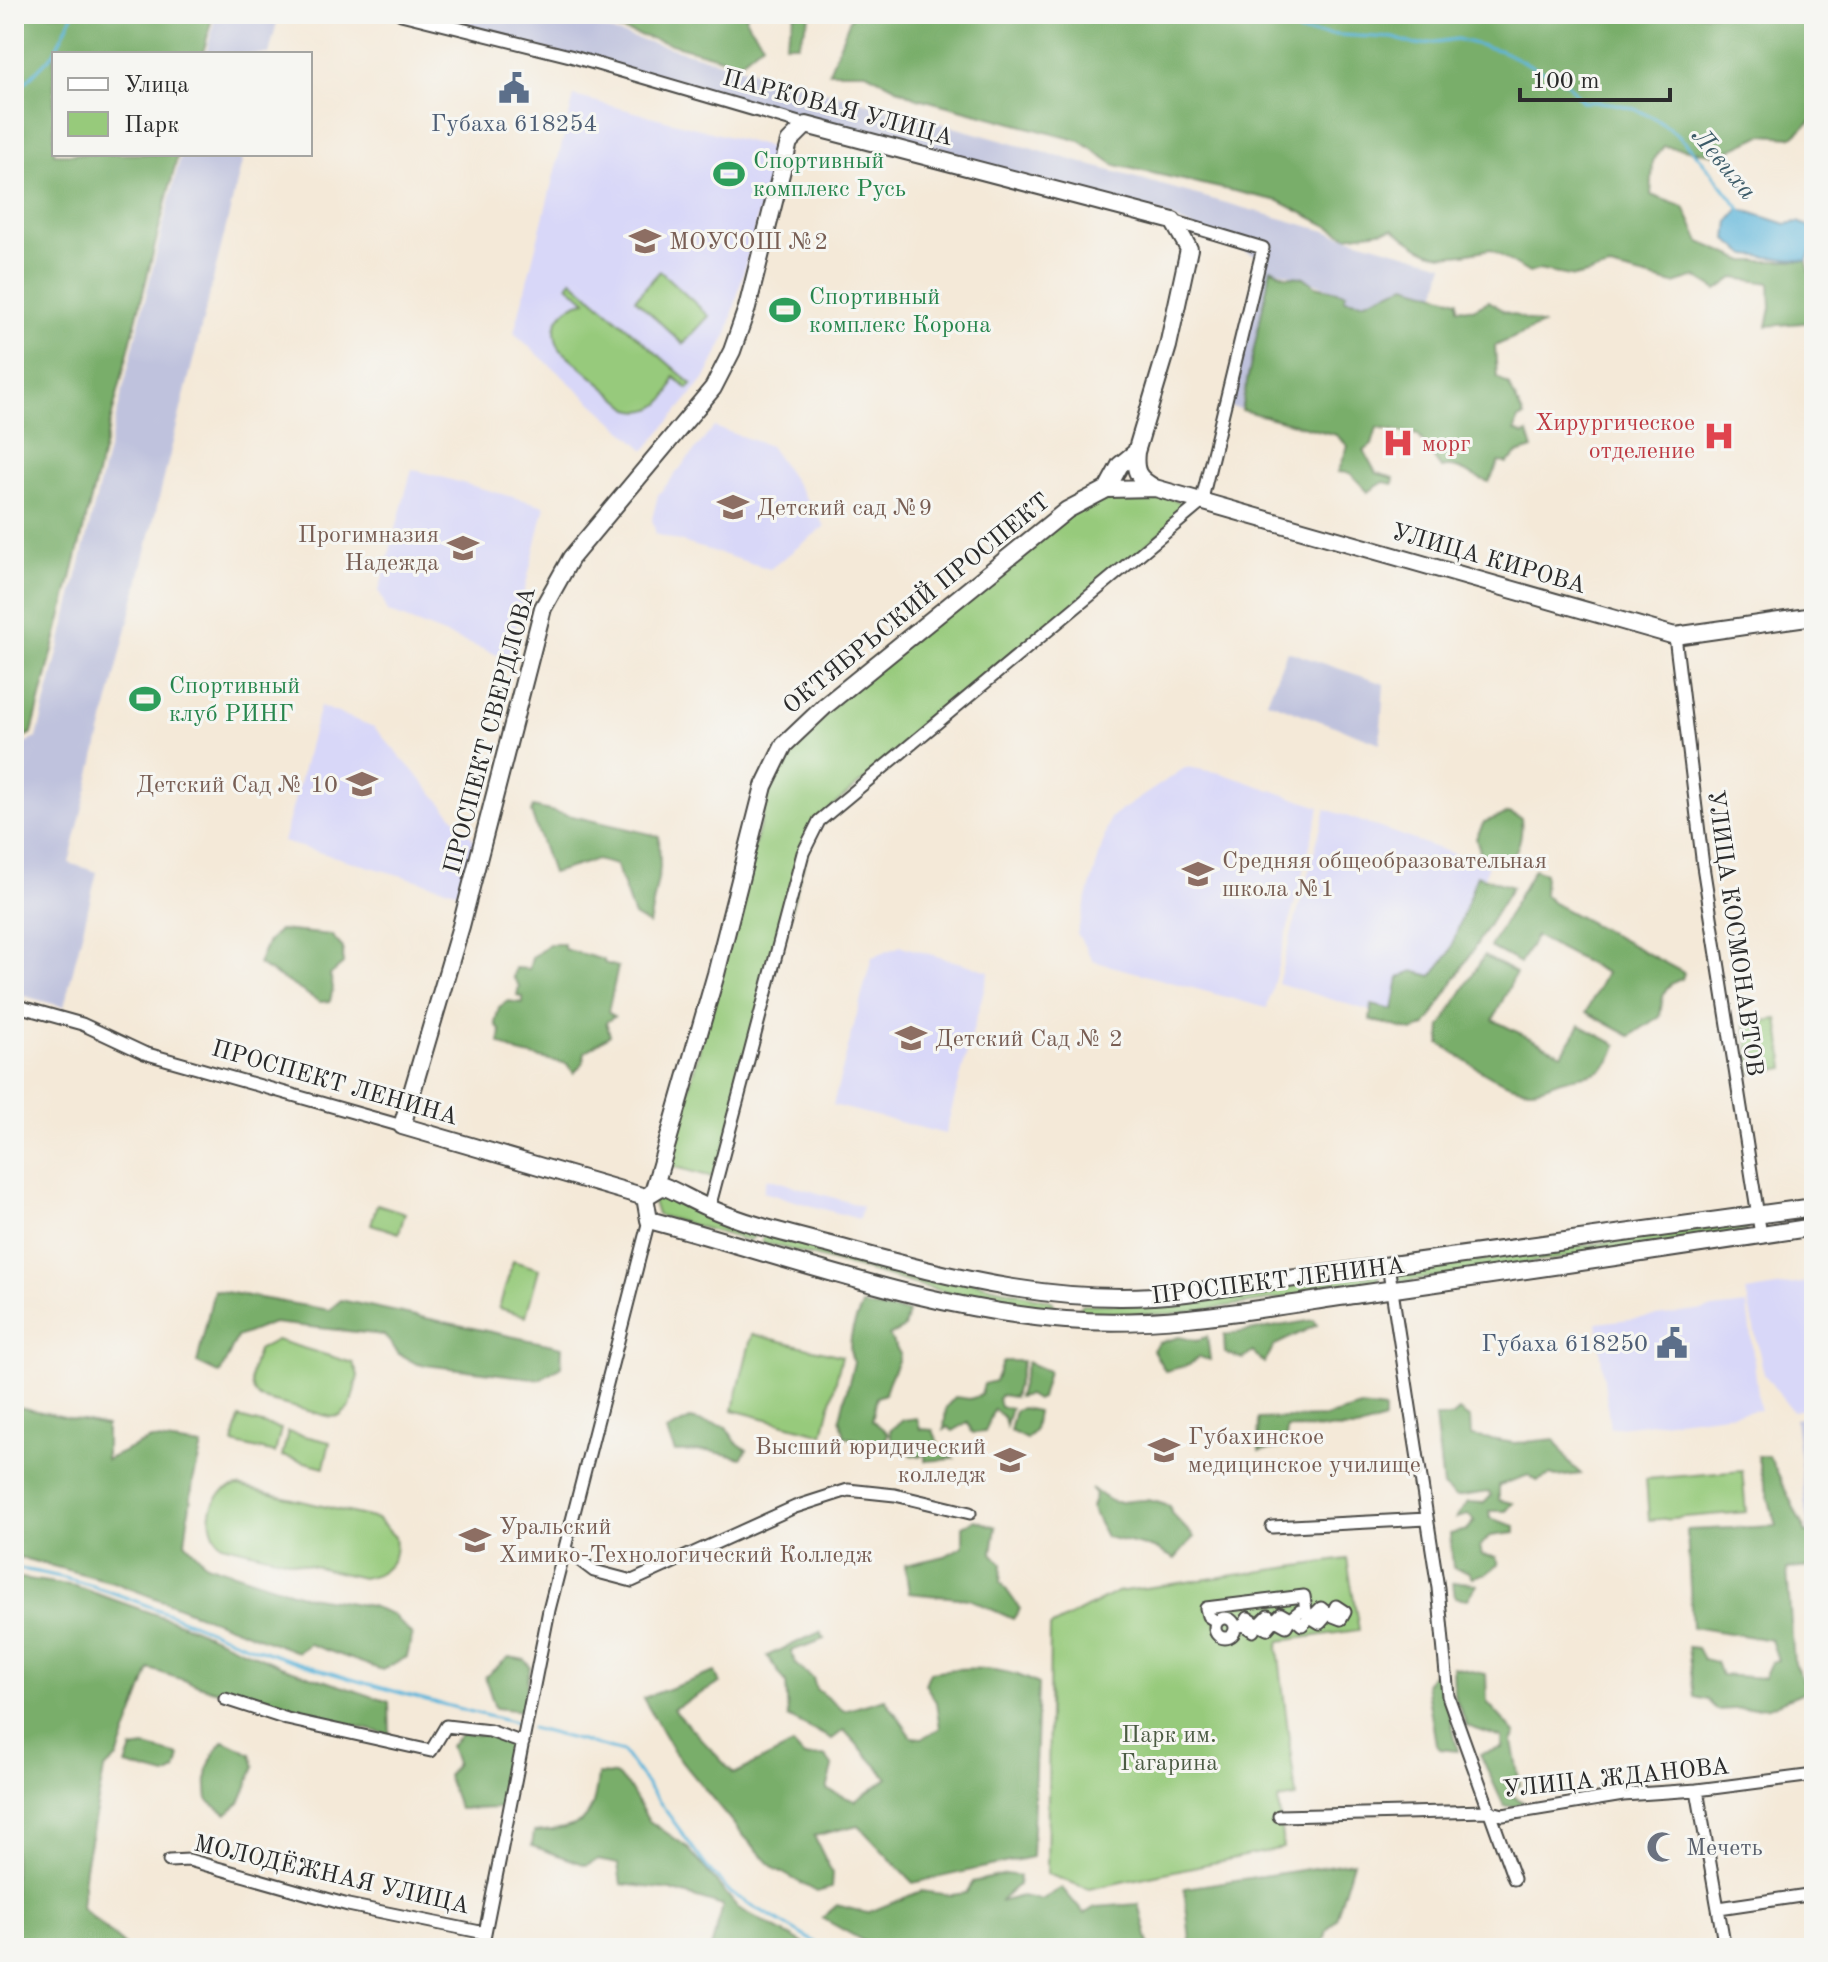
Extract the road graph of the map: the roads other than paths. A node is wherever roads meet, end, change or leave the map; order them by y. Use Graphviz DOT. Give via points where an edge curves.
graph roads {
  1 [pos="401,14"];
  2 [pos="782,118"];
  3 [pos="806,125"];
  4 [pos="789,142"];
  5 [pos="1173,221"];
  6 [pos="1136,452"];
  7 [pos="1155,488"];
  8 [pos="1107,489"];
  9 [pos="1201,503"];
  10 [pos="1814,616"];
  11 [pos="1675,636"];
  12 [pos="14,1005"];
  13 [pos="402,1126"];
  14 [pos="650,1193"];
  15 [pos="1814,1207"];
  16 [pos="709,1208"];
  17 [pos="1758,1214"];
  18 [pos="649,1220"];
  19 [pos="757,1225"];
  20 [pos="1814,1227"];
  21 [pos="1761,1235"];
  22 [pos="752,1248"];
  23 [pos="1388,1265"];
  24 [pos="1394,1289"];
  25 [pos="1072,1297"];
  26 [pos="1068,1320"];
  27 [pos="970,1513"];
  28 [pos="1427,1519"];
  29 [pos="1272,1527"];
  30 [pos="565,1549"];
  31 [pos="1351,1611"];
  32 [pos="1310,1615"];
  33 [pos="225,1699"];
  34 [pos="523,1743"];
  35 [pos="1814,1775"];
  36 [pos="1697,1790"];
  37 [pos="1488,1811"];
  38 [pos="1279,1816"];
  39 [pos="169,1861"];
  40 [pos="1514,1879"];
  41 [pos="1814,1894"];
  42 [pos="1719,1908"];
  43 [pos="485,1933"];
  44 [pos="482,1948"];
  45 [pos="1725,1948"];
  1 -- 2 [label="street, ПАРКОВАЯ УЛИЦА"];
  2 -- 3 [label="street, ПАРКОВАЯ УЛИЦА"];
  2 -- 4 [label="street"];
  3 -- 4 [label="street"];
  3 -- 5 [label="street, ПАРКОВАЯ УЛИЦА"];
  4 -- 13 [label="street, ПРОСПЕКТ СВЕРДЛОВА" via="747,308 713,388 571,558 543,608 461,926"];
  5 -- 6 [label="street, ОКТЯБРЬСКИЙ ПРОСПЕКТ" via="1189,249 1168,346"];
  5 -- 9 [label="street, ПАРКОВАЯ УЛИЦА" via="1263,248"];
  6 -- 7 [label="street" via="1135,470"];
  6 -- 8 [label="street, ОКТЯБРЬСКИЙ ПРОСПЕКТ" via="1120,465"];
  7 -- 8 [label="street, УЛИЦА КИРОВА"];
  7 -- 9 [label="street, УЛИЦА КИРОВА"];
  8 -- 14 [label="street, ОКТЯБРЬСКИЙ ПРОСПЕКТ" via="1067,510 836,696 784,745 764,786 716,974"];
  9 -- 11 [label="street, УЛИЦА КИРОВА"];
  9 -- 16 [label="street" via="819,821 803,853"];
  10 -- 11 [label="street, УЛИЦА КИРОВА"];
  11 -- 17 [label="street, УЛИЦА КОСМОНАВТОВ" via="1703,866"];
  12 -- 13 [label="street, ПРОСПЕКТ ЛЕНИНА" via="82,1024 144,1053"];
  13 -- 14 [label="street, ПРОСПЕКТ ЛЕНИНА"];
  14 -- 16 [label="street, ПРОСПЕКТ ЛЕНИНА" via="663,1186"];
  14 -- 18 [label="street"];
  15 -- 17 [label="street, ПРОСПЕКТ ЛЕНИНА"];
  16 -- 19 [label="street, ПРОСПЕКТ ЛЕНИНА"];
  17 -- 21 [label="street, УЛИЦА КОСМОНАВТОВ"];
  17 -- 23 [label="street, ПРОСПЕКТ ЛЕНИНА"];
  18 -- 22 [label="street, ПРОСПЕКТ ЛЕНИНА"];
  18 -- 30 [label="street"];
  19 -- 22 [label="street" via="759,1237"];
  19 -- 25 [label="street, ПРОСПЕКТ ЛЕНИНА" via="936,1273"];
  20 -- 21 [label="street, ПРОСПЕКТ ЛЕНИНА"];
  21 -- 24 [label="street, ПРОСПЕКТ ЛЕНИНА"];
  22 -- 26 [label="street, ПРОСПЕКТ ЛЕНИНА" via="913,1293"];
  23 -- 24 [label="street"];
  23 -- 25 [label="street, ПРОСПЕКТ ЛЕНИНА" via="1144,1298"];
  24 -- 26 [label="street, ПРОСПЕКТ ЛЕНИНА" via="1186,1318"];
  24 -- 28 [label="street"];
  25 -- 26 [label="street"];
  27 -- 30 [label="street" via="848,1490 795,1507 632,1581 594,1571"];
  28 -- 29 [label="street"];
  28 -- 37 [label="street" via="1448,1696"];
  30 -- 34 [label="street"];
  31 -- 32 [label="street" via="1341,1619 1330,1614 1320,1623"];
  32 -- 32 [label="street" via="1304,1596 1206,1608 1217,1622 1228,1618 1253,1631 1259,1623 1267,1629 1276,1621 1283,1627 1297,1612"];
  33 -- 34 [label="street" via="287,1719 431,1751 446,1726 490,1731"];
  34 -- 43 [label="street"];
  35 -- 36 [label="street, УЛИЦА ЖДАНОВА"];
  36 -- 37 [label="street, УЛИЦА ЖДАНОВА" via="1623,1795 1503,1815"];
  36 -- 42 [label="street"];
  37 -- 38 [label="street, УЛИЦА ЖДАНОВА"];
  37 -- 40 [label="street"];
  39 -- 43 [label="street, МОЛОДЁЖНАЯ УЛИЦА" via="189,1860 348,1905"];
  41 -- 42 [label="street"];
  42 -- 45 [label="street"];
  43 -- 44 [label="street"];
}
